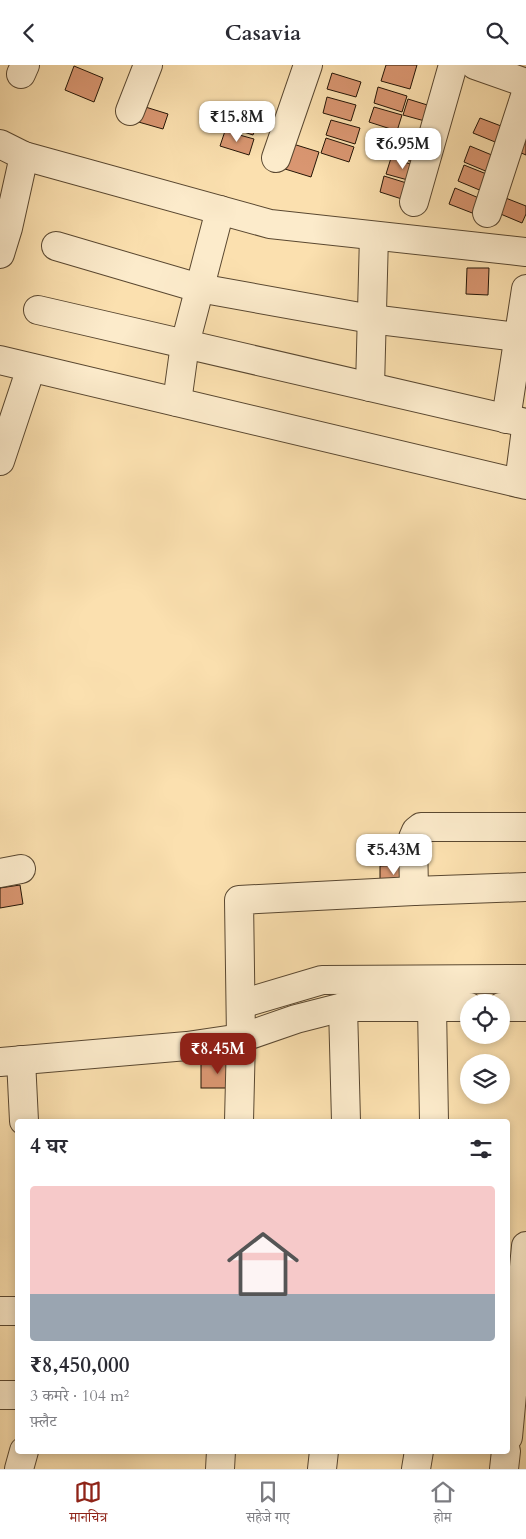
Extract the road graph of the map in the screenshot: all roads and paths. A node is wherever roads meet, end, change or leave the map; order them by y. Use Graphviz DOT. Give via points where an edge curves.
graph roads {
  1 [pos="148,65"];
  2 [pos="308,65"];
  3 [pos="453,65"];
  4 [pos="475,65"];
  5 [pos="526,83"];
  6 [pos="526,93"];
  7 [pos="130,111"];
  8 [pos="0,144"];
  9 [pos="24,156"];
  10 [pos="276,158"];
  11 [pos="414,202"];
  12 [pos="220,210"];
  13 [pos="487,213"];
  14 [pos="374,236"];
  15 [pos="56,246"];
  16 [pos="526,252"];
  17 [pos="0,254"];
  18 [pos="199,288"];
  19 [pos="526,289"];
  20 [pos="38,310"];
  21 [pos="372,319"];
  22 [pos="522,337"];
  23 [pos="185,344"];
  24 [pos="0,360"];
  25 [pos="31,368"];
  26 [pos="370,387"];
  27 [pos="177,402"];
  28 [pos="519,424"];
  29 [pos="0,461"];
  30 [pos="523,484"];
  31 [pos="526,827"];
  32 [pos="526,887"];
  33 [pos="414,891"];
  34 [pos="526,979"];
  35 [pos="241,1004"];
  36 [pos="343,1007"];
  37 [pos="432,1007"];
  38 [pos="460,1007"];
  39 [pos="510,1007"];
  40 [pos="526,1007"];
  41 [pos="242,1038"];
  42 [pos="11,1061"];
  43 [pos="24,1119"];
  44 [pos="239,1119"];
  45 [pos="346,1119"];
  46 [pos="434,1119"];
  47 [pos="510,1245"];
  48 [pos="526,1246"];
  49 [pos="0,1311"];
  50 [pos="15,1311"];
  51 [pos="0,1395"];
  52 [pos="15,1395"];
  53 [pos="510,1416"];
  54 [pos="23,1454"];
  55 [pos="221,1454"];
  56 [pos="324,1454"];
  57 [pos="418,1454"];
  58 [pos="506,1454"];
  59 [pos="19,1469"];
  60 [pos="220,1469"];
  61 [pos="322,1469"];
  62 [pos="416,1469"];
  63 [pos="504,1469"];
  1 -- 7 [label="street"];
  2 -- 10 [label="street"];
  3 -- 11 [label="street"];
  4 -- 5 [label="street"];
  6 -- 13 [label="street"];
  8 -- 9 [label="street"];
  9 -- 12 [label="street"];
  9 -- 17 [label="street"];
  12 -- 14 [label="street" via="270,224"];
  12 -- 18 [label="street"];
  14 -- 16 [label="street"];
  14 -- 21 [label="street"];
  15 -- 18 [label="street"];
  18 -- 21 [label="street"];
  18 -- 23 [label="street"];
  19 -- 22 [label="street"];
  20 -- 23 [label="street"];
  21 -- 22 [label="street"];
  21 -- 26 [label="street"];
  22 -- 28 [label="street"];
  23 -- 26 [label="street"];
  23 -- 27 [label="street"];
  24 -- 25 [label="street"];
  25 -- 27 [label="street"];
  25 -- 29 [label="street"];
  26 -- 28 [label="street"];
  27 -- 30 [label="street"];
  28 -- 30 [label="street"];
  31 -- 33 [label="street" via="422,827 413,838"];
  32 -- 33 [label="street"];
  33 -- 35 [label="street" via="239,900"];
  34 -- 35 [label="street" via="322,980"];
  35 -- 41 [label="street"];
  36 -- 37 [label="street"];
  36 -- 41 [label="street"];
  36 -- 45 [label="street"];
  37 -- 38 [label="street"];
  37 -- 46 [label="street"];
  39 -- 40 [label="street"];
  41 -- 42 [label="street" via="187,1046"];
  41 -- 44 [label="street"];
  42 -- 43 [label="street"];
  47 -- 48 [label="street"];
  48 -- 53 [label="street"];
  49 -- 50 [label="street"];
  51 -- 52 [label="street"];
  54 -- 59 [label="street"];
  55 -- 60 [label="street"];
  56 -- 61 [label="street"];
  57 -- 62 [label="street"];
  58 -- 63 [label="street"];
}
